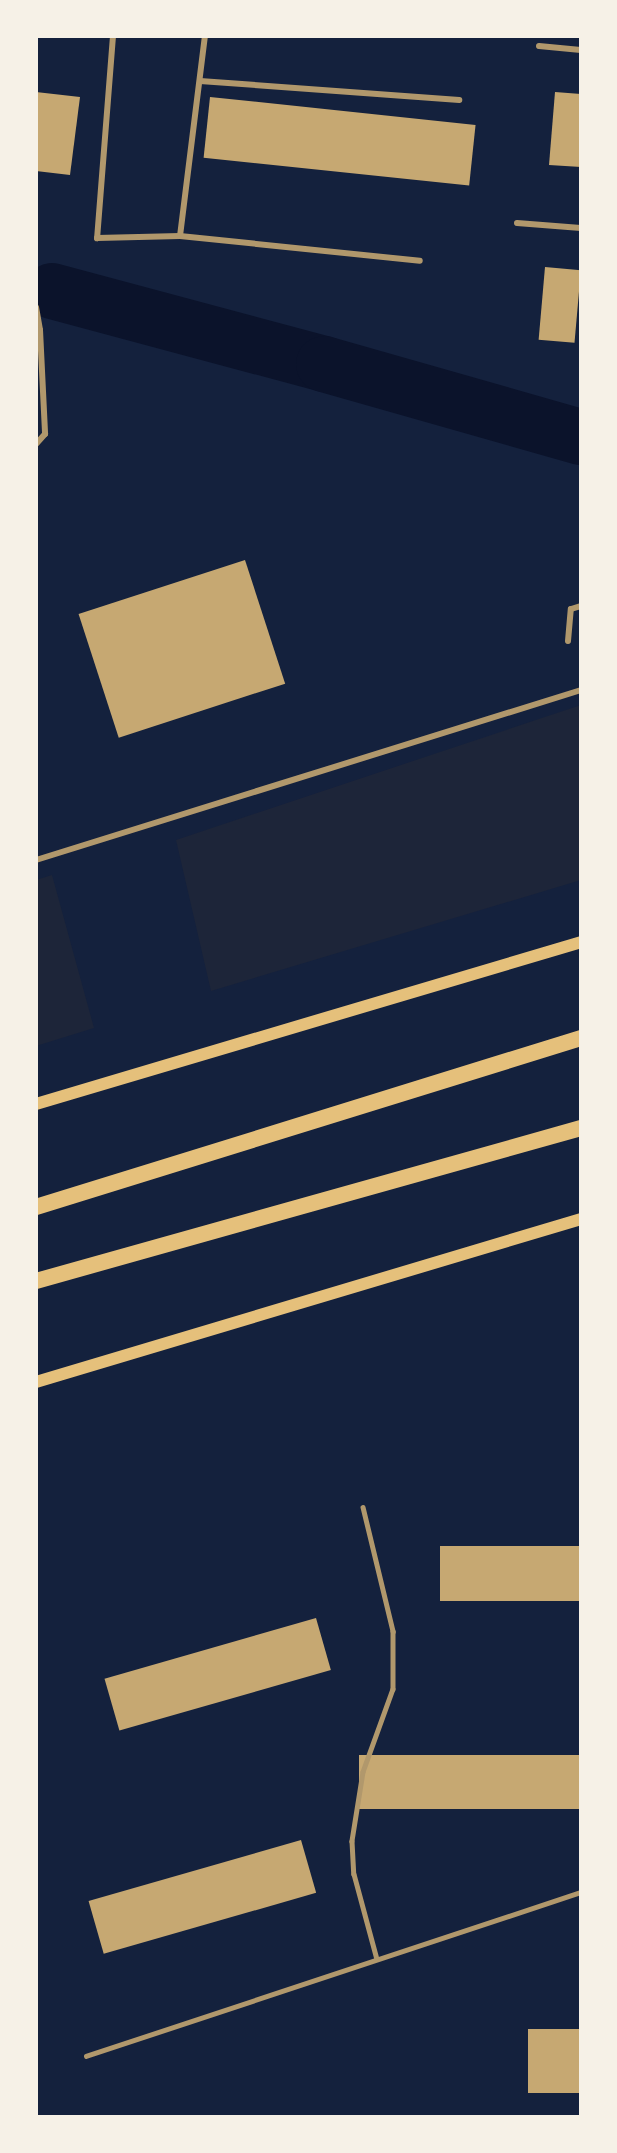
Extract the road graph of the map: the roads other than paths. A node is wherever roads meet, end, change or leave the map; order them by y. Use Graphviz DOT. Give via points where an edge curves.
graph roads {
  1 [pos="113,36"];
  2 [pos="205,36"];
  3 [pos="539,46"];
  4 [pos="581,51"];
  5 [pos="200,81"];
  6 [pos="459,100"];
  7 [pos="517,223"];
  8 [pos="581,228"];
  9 [pos="180,236"];
  10 [pos="420,261"];
  11 [pos="36,307"];
  12 [pos="36,444"];
  13 [pos="581,606"];
  14 [pos="568,641"];
  15 [pos="581,690"];
  16 [pos="36,860"];
  17 [pos="581,942"];
  18 [pos="581,1038"];
  19 [pos="36,1104"];
  20 [pos="581,1128"];
  21 [pos="36,1207"];
  22 [pos="581,1219"];
  23 [pos="36,1281"];
  24 [pos="36,1382"];
  25 [pos="363,1507"];
  26 [pos="581,1892"];
  27 [pos="377,1959"];
  28 [pos="86,2056"];
  1 -- 9 [label="street" via="97,238"];
  2 -- 5 [label="street"];
  3 -- 4 [label="street"];
  5 -- 6 [label="street"];
  5 -- 9 [label="street"];
  7 -- 8 [label="street"];
  9 -- 10 [label="street"];
  11 -- 12 [label="street" via="45,434"];
  13 -- 14 [label="street" via="571,609"];
  15 -- 16 [label="street"];
  17 -- 19 [label="main road"];
  18 -- 21 [label="highway"];
  20 -- 23 [label="highway"];
  22 -- 24 [label="main road"];
  25 -- 27 [label="lane" via="393,1631 393,1689 363,1772 352,1841 354,1874"];
  26 -- 27 [label="lane"];
  27 -- 28 [label="lane"];
}
